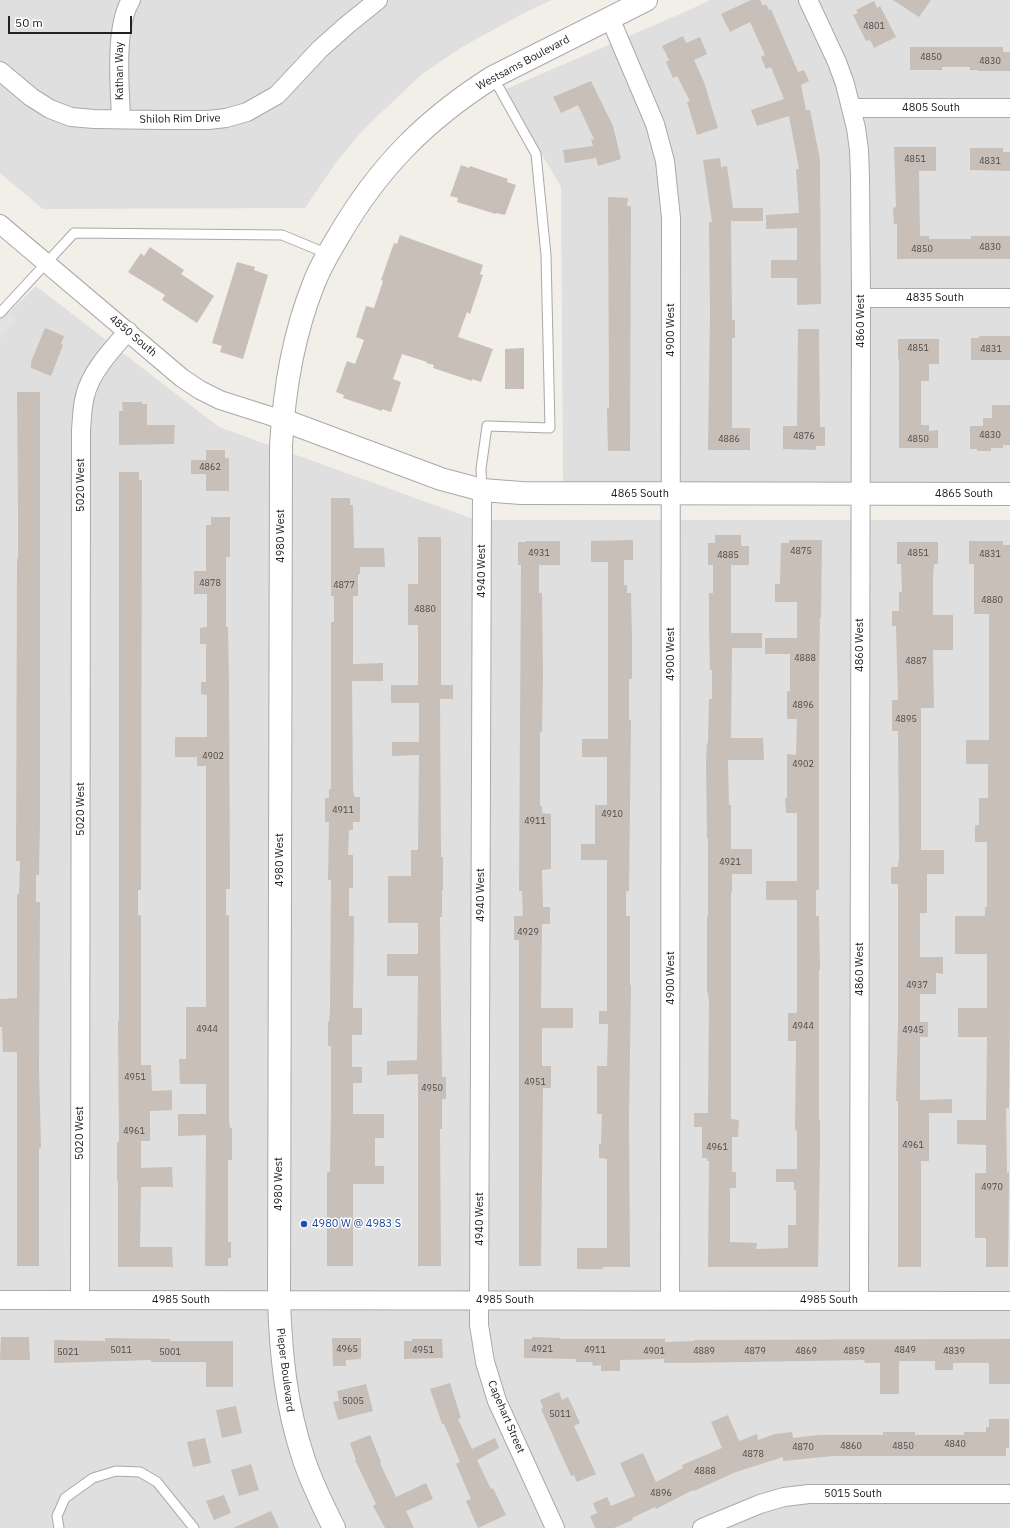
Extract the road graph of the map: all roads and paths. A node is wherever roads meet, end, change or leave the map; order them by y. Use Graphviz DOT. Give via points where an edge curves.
graph roads {
  1 [pos="131,0"];
  2 [pos="378,0"];
  3 [pos="646,0"];
  4 [pos="808,0"];
  5 [pos="610,18"];
  6 [pos="0,71"];
  7 [pos="493,77"];
  8 [pos="852,108"];
  9 [pos="1010,108"];
  10 [pos="120,119"];
  11 [pos="0,224"];
  12 [pos="328,254"];
  13 [pos="45,263"];
  14 [pos="861,298"];
  15 [pos="1010,298"];
  16 [pos="0,313"];
  17 [pos="128,332"];
  18 [pos="282,420"];
  19 [pos="482,490"];
  20 [pos="671,494"];
  21 [pos="861,494"];
  22 [pos="1010,494"];
  23 [pos="480,1299"];
  24 [pos="0,1300"];
  25 [pos="80,1300"];
  26 [pos="278,1300"];
  27 [pos="860,1300"];
  28 [pos="670,1301"];
  29 [pos="1010,1301"];
  30 [pos="1010,1494"];
  31 [pos="59,1528"];
  32 [pos="194,1528"];
  33 [pos="334,1528"];
  34 [pos="555,1528"];
  35 [pos="702,1528"];
  1 -- 10 [label="street, Kathan Way" via="121,30"];
  2 -- 10 [label="street, Shiloh Rim Drive" via="320,50 277,95 247,112 208,120"];
  3 -- 5 [label="street, Westsams Boulevard"];
  4 -- 8 [label="street, 4860 West" via="837,62"];
  5 -- 7 [label="street, Westsams Boulevard"];
  5 -- 20 [label="street, 4900 West" via="655,124 669,188"];
  6 -- 10 [label="street, Shiloh Rim Drive" via="50,109 71,116"];
  7 -- 12 [label="street, Westsams Boulevard" via="441,113 402,150 373,184"];
  7 -- 19 [label="lane" via="536,154 546,255 550,428 487,426 481,469"];
  8 -- 9 [label="street, 4805 South"];
  8 -- 14 [label="street, 4860 West" via="859,150"];
  11 -- 13 [label="street, 4850 South"];
  12 -- 13 [label="lane" via="282,235 74,233"];
  12 -- 18 [label="street, Westsams Boulevard" via="314,281 293,348"];
  13 -- 16 [label="lane"];
  13 -- 17 [label="street, 4850 South"];
  14 -- 15 [label="street, 4835 South"];
  14 -- 21 [label="street, 4860 West"];
  17 -- 18 [label="street, 4850 South" via="200,390 220,400"];
  17 -- 25 [label="street, 5020 West" via="111,350 92,379 85,394 81,430"];
  18 -- 19 [label="street, 4865 South" via="441,479"];
  18 -- 26 [label="street, 4980 West"];
  19 -- 20 [label="street, 4865 South" via="521,493"];
  19 -- 23 [label="street, 4940 West"];
  20 -- 21 [label="street, 4865 South"];
  20 -- 28 [label="street, 4900 West"];
  21 -- 22 [label="street, 4865 South"];
  21 -- 27 [label="street, 4860 West"];
  23 -- 26 [label="street, 4985 South"];
  23 -- 28 [label="street, 4985 South"];
  23 -- 34 [label="street, Capehart Street" via="479,1325 490,1380 497,1401"];
  24 -- 25 [label="street, 4985 South"];
  25 -- 26 [label="street, 4985 South"];
  26 -- 33 [label="street, Pieper Boulevard" via="282,1361 292,1421 305,1462"];
  27 -- 28 [label="street, 4985 South"];
  27 -- 29 [label="street, 4985 South"];
  30 -- 35 [label="street, 5015 South" via="810,1494 784,1497 760,1504"];
  31 -- 32 [label="lane" via="57,1516 65,1498 93,1478 116,1471 140,1472 157,1482"];
}
